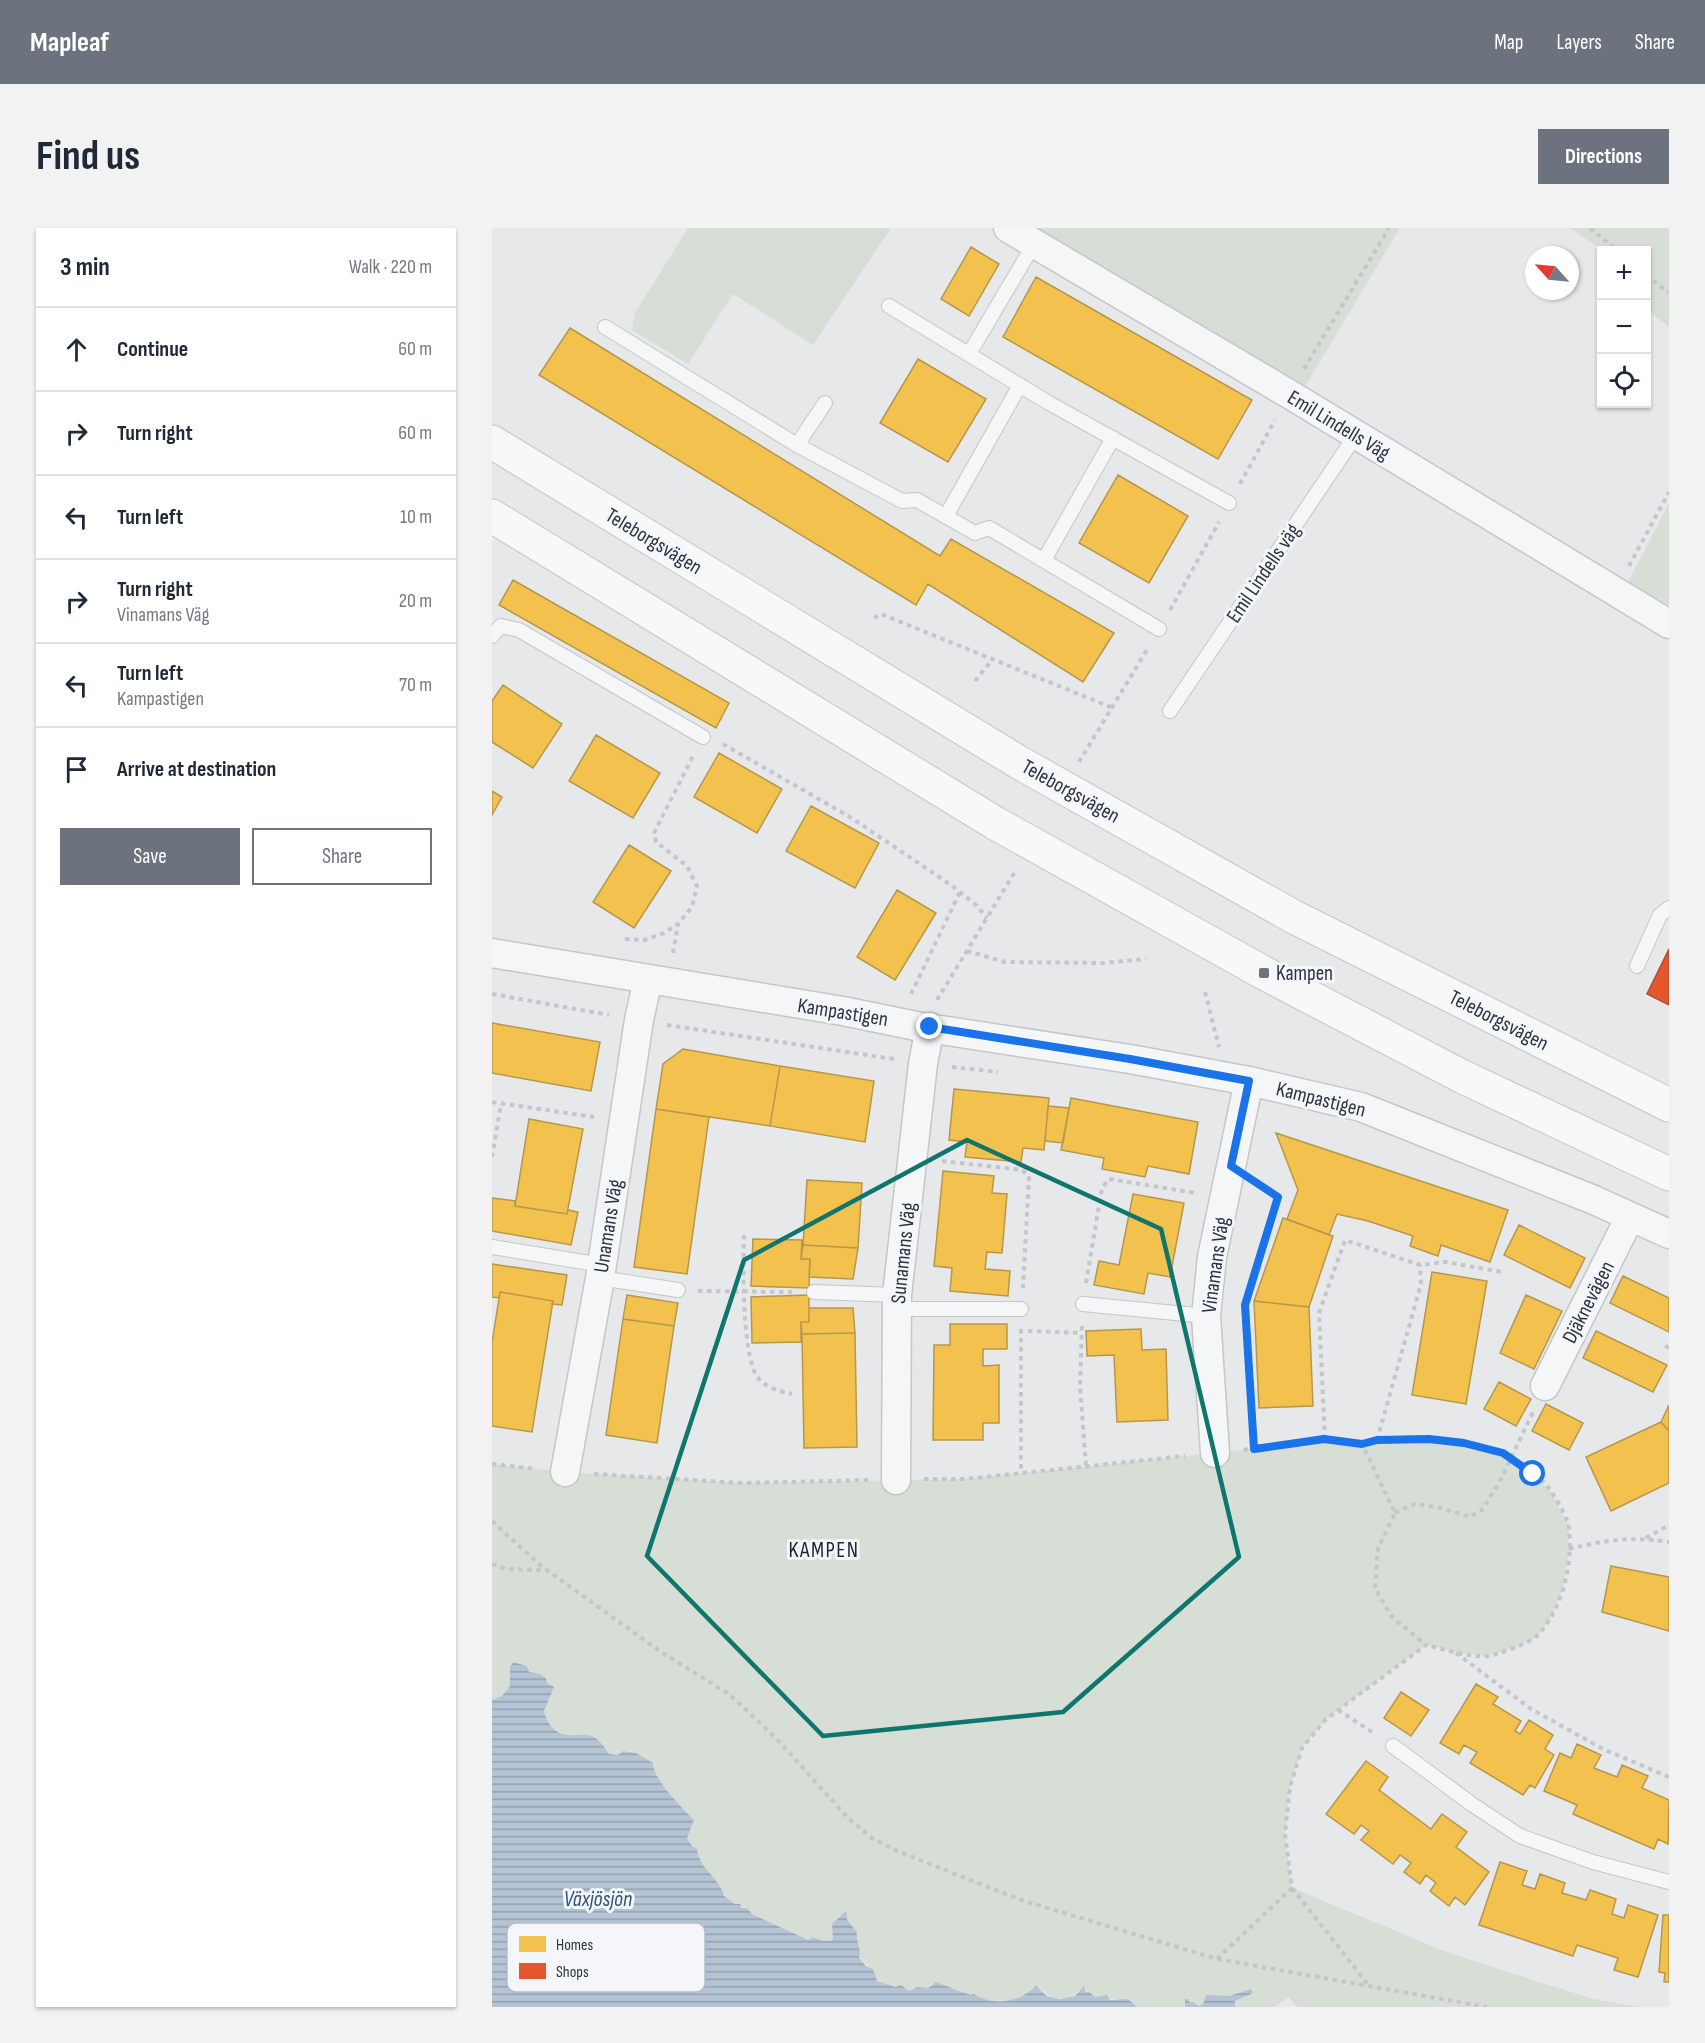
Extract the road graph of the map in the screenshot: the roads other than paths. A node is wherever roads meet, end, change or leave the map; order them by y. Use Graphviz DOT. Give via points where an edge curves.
graph roads {
  1 [pos="1008,228"];
  2 [pos="1034,244"];
  3 [pos="889,306"];
  4 [pos="605,327"];
  5 [pos="969,354"];
  6 [pos="1020,385"];
  7 [pos="825,403"];
  8 [pos="1356,435"];
  9 [pos="1113,438"];
  10 [pos="492,442"];
  11 [pos="797,445"];
  12 [pos="1229,503"];
  13 [pos="492,516"];
  14 [pos="946,516"];
  15 [pos="1044,560"];
  16 [pos="1669,624"];
  17 [pos="1159,629"];
  18 [pos="492,636"];
  19 [pos="1170,711"];
  20 [pos="703,737"];
  21 [pos="1669,908"];
  22 [pos="492,953"];
  23 [pos="1637,966"];
  24 [pos="648,979"];
  25 [pos="917,1025"];
  26 [pos="1237,1079"];
  27 [pos="1669,1105"];
  28 [pos="1669,1174"];
  29 [pos="1630,1217"];
  30 [pos="1669,1234"];
  31 [pos="492,1247"];
  32 [pos="601,1272"];
  33 [pos="678,1290"];
  34 [pos="814,1292"];
  35 [pos="897,1302"];
  36 [pos="1083,1304"];
  37 [pos="1021,1309"];
  38 [pos="1206,1316"];
  39 [pos="1545,1386"];
  40 [pos="1215,1453"];
  41 [pos="566,1472"];
  42 [pos="896,1479"];
  43 [pos="1393,1746"];
  44 [pos="1669,1882"];
  1 -- 2 [label="street, Emil Lindells Väg"];
  2 -- 5 [label="lane"];
  2 -- 8 [label="street, Emil Lindells Väg"];
  3 -- 5 [label="lane"];
  4 -- 11 [label="lane"];
  5 -- 6 [label="lane"];
  6 -- 9 [label="lane"];
  6 -- 14 [label="lane"];
  7 -- 11 [label="lane"];
  8 -- 16 [label="street, Emil Lindells Väg"];
  8 -- 19 [label="lane, Emil Lindells väg"];
  9 -- 12 [label="lane"];
  9 -- 15 [label="lane"];
  10 -- 27 [label="main road, Teleborgsvägen" via="1020,763 1294,917"];
  11 -- 14 [label="lane" via="902,501 917,500"];
  13 -- 28 [label="main road" via="995,822 1264,973 1461,1076"];
  14 -- 15 [label="lane" via="975,533 989,528"];
  15 -- 17 [label="lane"];
  18 -- 20 [label="lane" via="501,626 519,630"];
  21 -- 23 [label="lane" via="1660,915"];
  22 -- 24 [label="street, Kampastigen"];
  24 -- 25 [label="street, Kampastigen"];
  24 -- 32 [label="street, Unamans Väg"];
  25 -- 26 [label="street, Kampastigen"];
  25 -- 35 [label="street, Sunamans Väg" via="913,1158"];
  26 -- 29 [label="street, Kampastigen" via="1361,1107"];
  26 -- 38 [label="street, Vinamans Väg" via="1231,1166 1212,1257"];
  29 -- 30 [label="street, Kampastigen"];
  29 -- 39 [label="street, Djäknevägen"];
  31 -- 32 [label="lane"];
  32 -- 33 [label="lane"];
  32 -- 41 [label="street, Unamans Väg"];
  34 -- 35 [label="lane"];
  35 -- 37 [label="lane"];
  35 -- 42 [label="street, Sunamans Väg"];
  36 -- 38 [label="lane"];
  38 -- 40 [label="street, Vinamans Väg"];
  43 -- 44 [label="lane" via="1520,1836 1593,1862"];
}
